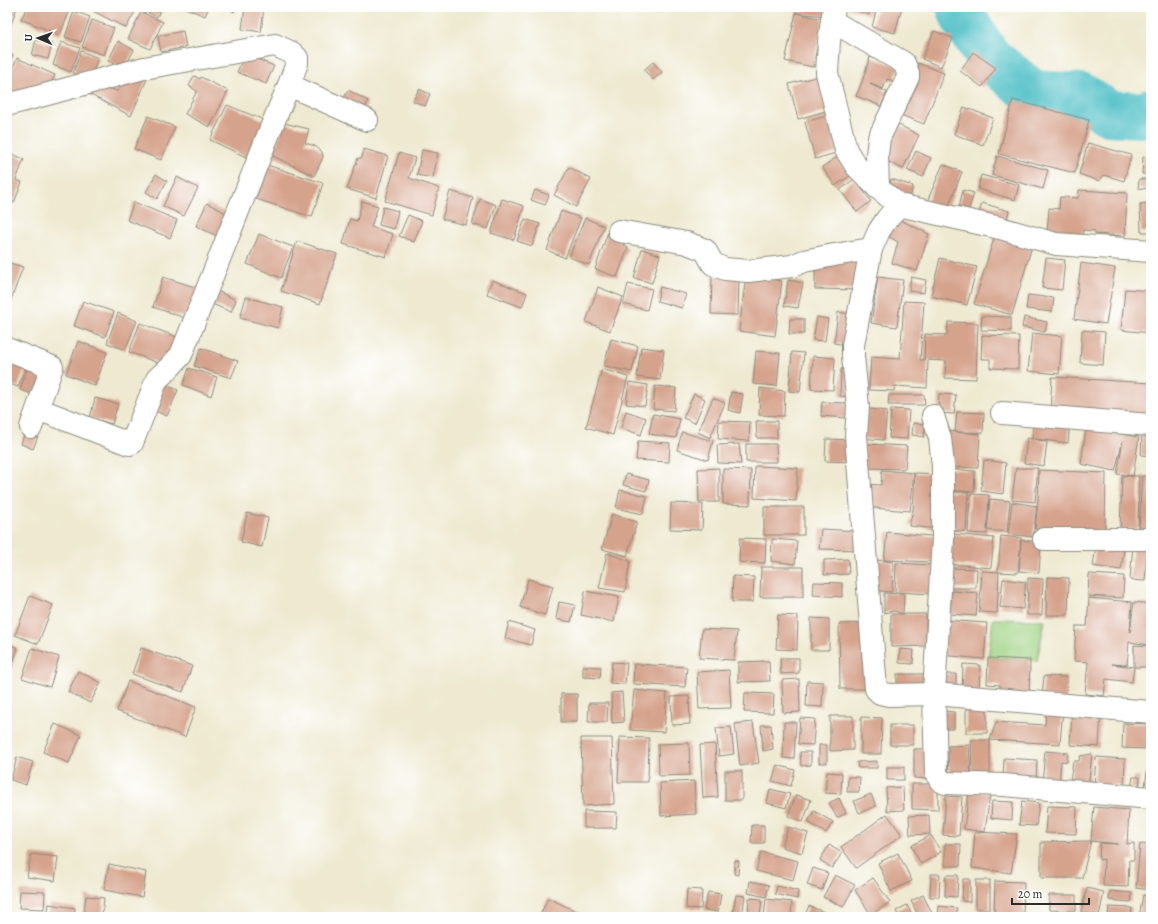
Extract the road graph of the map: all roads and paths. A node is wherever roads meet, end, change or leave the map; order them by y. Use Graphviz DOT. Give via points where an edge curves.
graph roads {
  1 [pos="833,14"];
  2 [pos="289,85"];
  3 [pos="7,105"];
  4 [pos="367,120"];
  5 [pos="878,188"];
  6 [pos="899,204"];
  7 [pos="619,231"];
  8 [pos="871,248"];
  9 [pos="1151,251"];
  10 [pos="7,348"];
  11 [pos="1002,413"];
  12 [pos="933,416"];
  13 [pos="1151,425"];
  14 [pos="1044,539"];
  15 [pos="1151,539"];
  16 [pos="934,694"];
  17 [pos="1151,712"];
  18 [pos="1151,798"];
  1 -- 5 [label="street" via="827,73 846,150 856,166"];
  1 -- 5 [label="street" via="904,63 908,73 879,138"];
  2 -- 3 [label="street" via="297,58 275,45 144,68"];
  2 -- 4 [label="street"];
  2 -- 10 [label="street" via="181,355 157,379 132,443 35,418 52,367"];
  5 -- 6 [label="street"];
  6 -- 8 [label="street" via="879,231"];
  6 -- 9 [label="street" via="1056,244"];
  7 -- 8 [label="street" via="687,243 705,250 713,264 725,269 748,271 792,266 804,261"];
  8 -- 16 [label="street" via="853,356 858,407 856,436 876,689 889,695"];
  11 -- 13 [label="street"];
  12 -- 16 [label="street" via="940,438 943,466 943,538"];
  14 -- 15 [label="street"];
  16 -- 17 [label="street"];
  16 -- 18 [label="street" via="936,773 940,780"];
}
